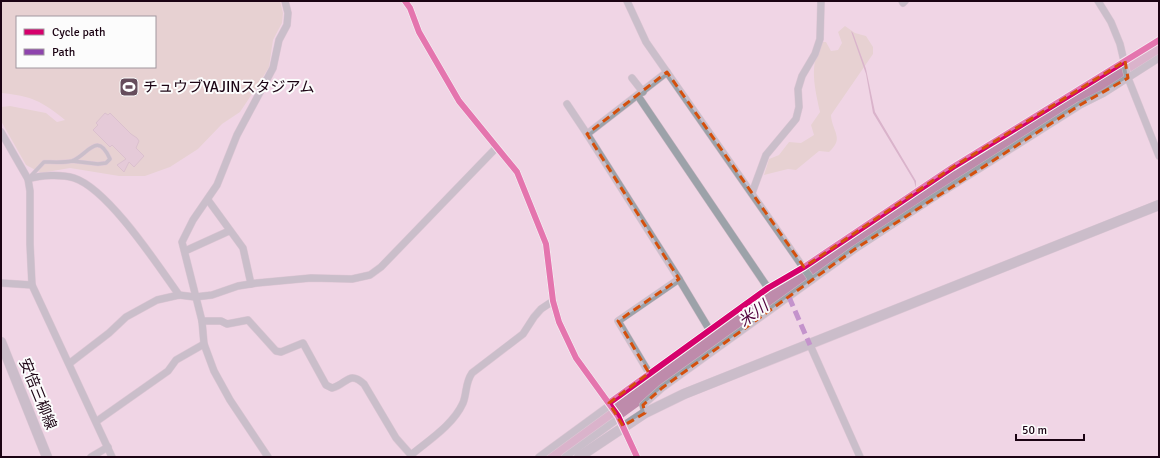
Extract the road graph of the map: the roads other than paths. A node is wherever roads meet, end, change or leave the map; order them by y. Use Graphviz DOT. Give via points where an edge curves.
graph roads {
  1 [pos="285,1"];
  2 [pos="405,1"];
  3 [pos="627,1"];
  4 [pos="822,1"];
  5 [pos="902,1"];
  6 [pos="905,1"];
  7 [pos="1098,1"];
  8 [pos="1159,40"];
  9 [pos="1159,58"];
  10 [pos="1125,63"];
  11 [pos="667,72"];
  12 [pos="1128,76"];
  13 [pos="632,78"];
  14 [pos="640,94"];
  15 [pos="567,104"];
  16 [pos="1,132"];
  17 [pos="587,134"];
  18 [pos="496,148"];
  19 [pos="1159,156"];
  20 [pos="72,161"];
  21 [pos="28,179"];
  22 [pos="752,193"];
  23 [pos="208,200"];
  24 [pos="1159,205"];
  25 [pos="229,231"];
  26 [pos="185,251"];
  27 [pos="804,267"];
  28 [pos="679,279"];
  29 [pos="812,280"];
  30 [pos="1,283"];
  31 [pos="250,284"];
  32 [pos="32,285"];
  33 [pos="768,288"];
  34 [pos="180,295"];
  35 [pos="195,297"];
  36 [pos="554,301"];
  37 [pos="202,321"];
  38 [pos="709,329"];
  39 [pos="1,342"];
  40 [pos="204,344"];
  41 [pos="810,346"];
  42 [pos="70,363"];
  43 [pos="649,373"];
  44 [pos="610,405"];
  45 [pos="645,413"];
  46 [pos="620,420"];
  47 [pos="97,421"];
  48 [pos="108,447"];
  49 [pos="412,456"];
  50 [pos="47,457"];
  51 [pos="91,457"];
  52 [pos="112,457"];
  53 [pos="268,457"];
  54 [pos="539,457"];
  55 [pos="565,457"];
  56 [pos="579,457"];
  57 [pos="637,457"];
  58 [pos="860,457"];
  1 -- 23 [label="street" via="287,25 279,40 273,68 250,108"];
  2 -- 18 [label="street" via="419,32 459,100"];
  3 -- 11 [label="street" via="646,42"];
  4 -- 22 [label="street" via="820,39 798,89 799,107 796,119 766,155"];
  5 -- 6 [label="street"];
  7 -- 10 [label="street" via="1111,22"];
  8 -- 10 [label="street"];
  9 -- 12 [label="street"];
  10 -- 12 [label="street"];
  10 -- 27 [label="street" via="953,167"];
  11 -- 14 [label="street"];
  11 -- 22 [label="street"];
  12 -- 19 [label="street"];
  12 -- 29 [label="street" via="933,198"];
  13 -- 14 [label="street"];
  14 -- 17 [label="street"];
  14 -- 33 [label="street"];
  15 -- 17 [label="street"];
  16 -- 21 [label="street"];
  17 -- 28 [label="street"];
  18 -- 31 [label="street" via="370,275 352,279 311,278"];
  18 -- 36 [label="street" via="517,172 539,224 546,244"];
  20 -- 20 [label="lane" via="92,146 101,146 110,159 106,164"];
  20 -- 21 [label="lane" via="44,162"];
  21 -- 32 [label="street"];
  21 -- 34 [label="street" via="37,176 73,177 88,185 115,210"];
  22 -- 27 [label="street"];
  23 -- 25 [label="street"];
  23 -- 26 [label="street" via="193,220 182,242"];
  24 -- 41 [label="street"];
  25 -- 26 [label="street"];
  25 -- 31 [label="street" via="243,248"];
  26 -- 35 [label="street"];
  27 -- 29 [label="street"];
  27 -- 33 [label="street"];
  28 -- 38 [label="street"];
  28 -- 43 [label="street" via="618,321"];
  29 -- 45 [label="street" via="662,388 644,405"];
  30 -- 32 [label="street"];
  31 -- 35 [label="street"];
  32 -- 42 [label="street"];
  33 -- 38 [label="street"];
  34 -- 35 [label="street"];
  34 -- 42 [label="street" via="157,300 126,317"];
  35 -- 37 [label="street"];
  36 -- 44 [label="street" via="559,322 576,358"];
  36 -- 49 [label="street" via="541,309 523,334 472,374 463,402 456,414"];
  37 -- 40 [label="street"];
  37 -- 49 [label="street" via="221,321 226,324 248,320 276,351 281,352 303,343 326,385 332,388 351,377 358,378 396,438"];
  38 -- 43 [label="street"];
  39 -- 50 [label="street, 安倍三柳線"];
  40 -- 47 [label="street" via="176,360 168,371"];
  40 -- 53 [label="street" via="214,371 230,400"];
  41 -- 45 [label="street" via="684,394"];
  41 -- 58 [label="street"];
  42 -- 47 [label="street"];
  43 -- 44 [label="street"];
  44 -- 46 [label="street"];
  44 -- 54 [label="street"];
  45 -- 46 [label="street"];
  46 -- 55 [label="street"];
  46 -- 56 [label="street"];
  46 -- 57 [label="street"];
  47 -- 48 [label="street"];
  48 -- 51 [label="street"];
  48 -- 52 [label="street"];
}
